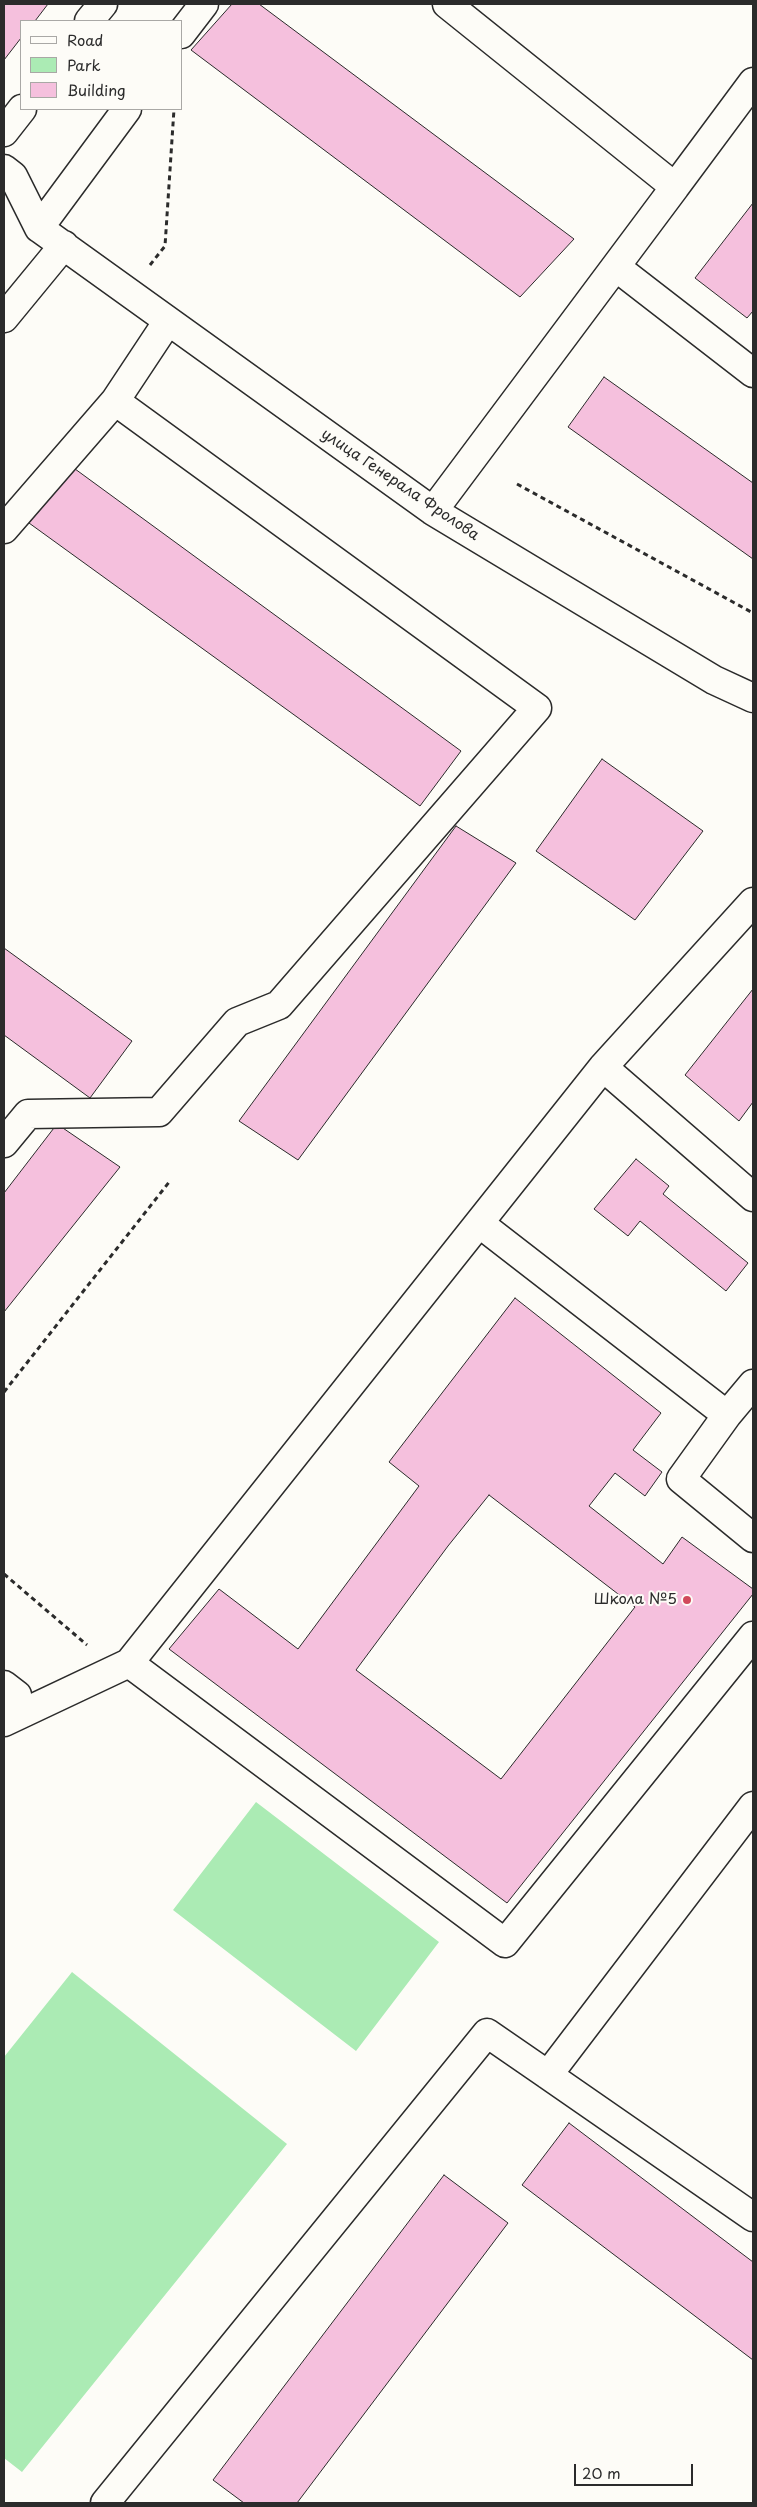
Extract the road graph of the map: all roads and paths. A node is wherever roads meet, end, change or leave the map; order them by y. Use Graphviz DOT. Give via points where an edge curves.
graph roads {
  1 [pos="103,4"];
  2 [pos="204,4"];
  3 [pos="447,4"];
  4 [pos="90,20"];
  5 [pos="182,33"];
  6 [pos="753,82"];
  7 [pos="21,110"];
  8 [pos="126,110"];
  9 [pos="174,110"];
  10 [pos="4,132"];
  11 [pos="4,169"];
  12 [pos="675,187"];
  13 [pos="39,228"];
  14 [pos="64,245"];
  15 [pos="616,267"];
  16 [pos="128,293"];
  17 [pos="4,318"];
  18 [pos="168,321"];
  19 [pos="752,368"];
  20 [pos="115,401"];
  21 [pos="517,484"];
  22 [pos="433,511"];
  23 [pos="4,529"];
  24 [pos="753,613"];
  25 [pos="753,698"];
  26 [pos="753,902"];
  27 [pos="603,1067"];
  28 [pos="4,1143"];
  29 [pos="170,1181"];
  30 [pos="753,1197"];
  31 [pos="479,1223"];
  32 [pos="753,1384"];
  33 [pos="4,1392"];
  34 [pos="727,1415"];
  35 [pos="753,1538"];
  36 [pos="4,1574"];
  37 [pos="753,1636"];
  38 [pos="123,1666"];
  39 [pos="4,1685"];
  40 [pos="4,1712"];
  41 [pos="4,1722"];
  42 [pos="753,1806"];
  43 [pos="548,2075"];
  44 [pos="753,2218"];
  45 [pos="105,2503"];
  1 -- 4 [label="street"];
  2 -- 5 [label="street"];
  3 -- 12 [label="street"];
  6 -- 12 [label="street"];
  7 -- 10 [label="street"];
  8 -- 13 [label="street"];
  9 -- 16 [label="path" via="165,246"];
  11 -- 13 [label="street" via="13,176"];
  12 -- 15 [label="street"];
  13 -- 14 [label="street, улица Генерала Фролова"];
  14 -- 16 [label="street, улица Генерала Фролова"];
  14 -- 17 [label="street"];
  15 -- 19 [label="street"];
  15 -- 22 [label="street"];
  16 -- 18 [label="street, улица Генерала Фролова"];
  18 -- 20 [label="street"];
  18 -- 22 [label="street, улица Генерала Фролова"];
  20 -- 23 [label="street"];
  20 -- 28 [label="street" via="537,708 279,1005 237,1022 159,1112 28,1114"];
  21 -- 24 [label="path"];
  22 -- 25 [label="street, улица Генерала Фролова" via="714,680"];
  26 -- 27 [label="street"];
  27 -- 30 [label="street"];
  27 -- 31 [label="street"];
  29 -- 33 [label="path"];
  31 -- 34 [label="street"];
  31 -- 38 [label="street"];
  32 -- 34 [label="street"];
  34 -- 35 [label="street" via="681,1480"];
  36 -- 38 [label="path"];
  37 -- 38 [label="street" via="505,1943"];
  38 -- 41 [label="street"];
  39 -- 40 [label="street" via="17,1696"];
  42 -- 43 [label="street"];
  43 -- 44 [label="street"];
  43 -- 45 [label="street" via="487,2033"];
}
